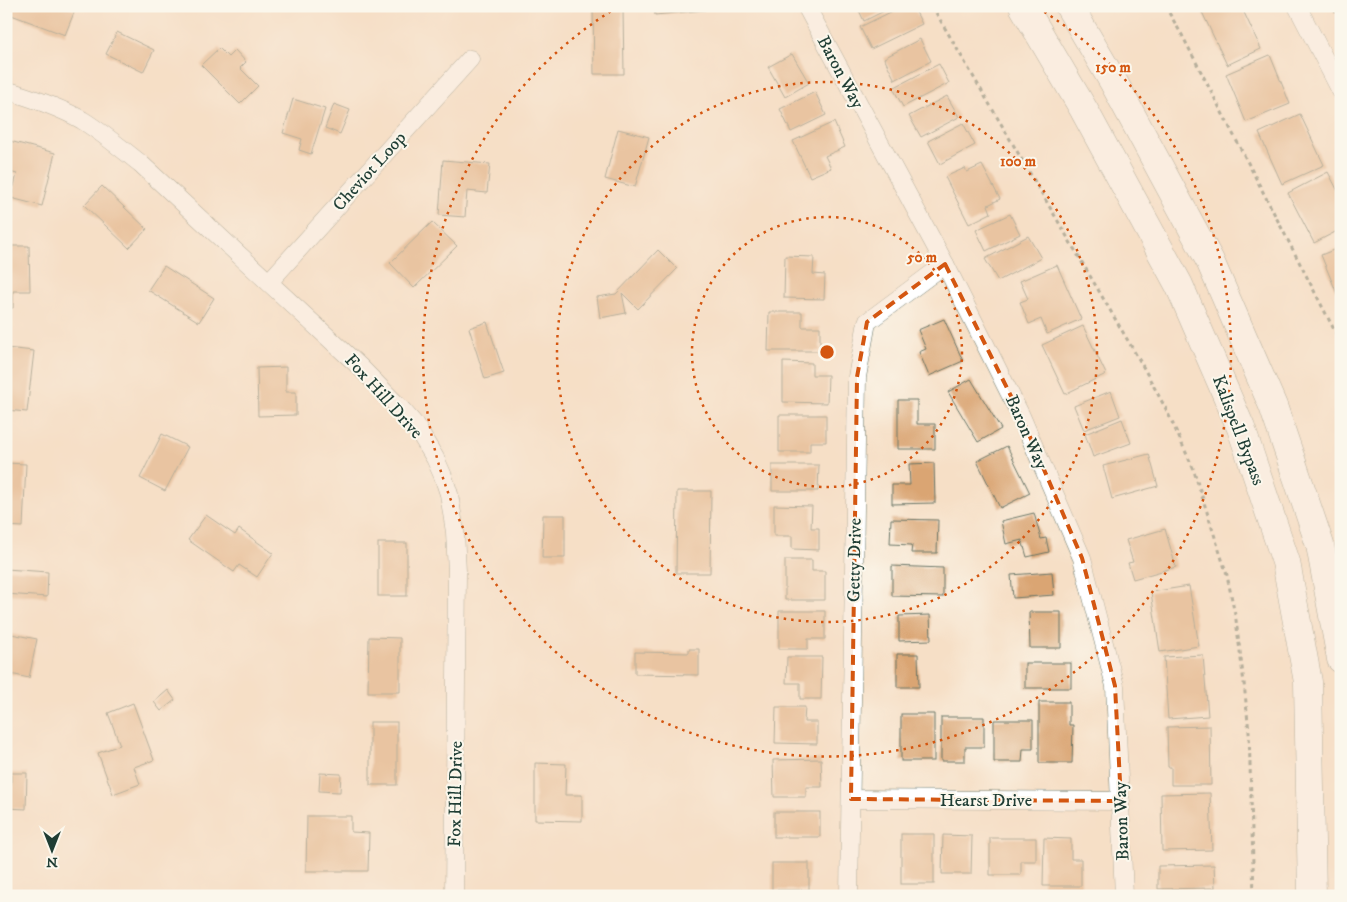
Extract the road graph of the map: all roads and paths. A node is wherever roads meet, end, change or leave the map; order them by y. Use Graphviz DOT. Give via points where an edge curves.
graph roads {
  1 [pos="806,6"];
  2 [pos="932,6"];
  3 [pos="1023,6"];
  4 [pos="1069,6"];
  5 [pos="1165,6"];
  6 [pos="1297,6"];
  7 [pos="470,59"];
  8 [pos="6,90"];
  9 [pos="1341,91"];
  10 [pos="946,264"];
  11 [pos="269,282"];
  12 [pos="1341,343"];
  13 [pos="1341,659"];
  14 [pos="850,799"];
  15 [pos="1121,801"];
  16 [pos="454,896"];
  17 [pos="849,896"];
  18 [pos="1124,896"];
  19 [pos="1254,896"];
  20 [pos="1312,896"];
  1 -- 10 [label="street, Baron Way"];
  2 -- 19 [label="path" via="1141,363 1193,468 1227,575 1236,620 1249,732"];
  3 -- 20 [label="highway, Kalispell Bypass" via="1084,110 1179,286 1241,428 1286,562 1308,682"];
  4 -- 13 [label="highway" via="1210,261 1273,406 1320,545"];
  5 -- 12 [label="path"];
  6 -- 9 [label="street"];
  7 -- 11 [label="street, Cheviot Loop"];
  8 -- 11 [label="street, Fox Hill Drive" via="82,120 111,140"];
  10 -- 14 [label="street, Getty Drive" via="867,322 857,377"];
  10 -- 15 [label="street, Baron Way" via="1021,416 1082,558 1115,686"];
  11 -- 16 [label="street, Fox Hill Drive" via="359,366 415,425 431,450 449,494 457,572"];
  14 -- 15 [label="street, Hearst Drive"];
  14 -- 17 [label="street, Getty Drive"];
  15 -- 18 [label="street, Baron Way"];
}
